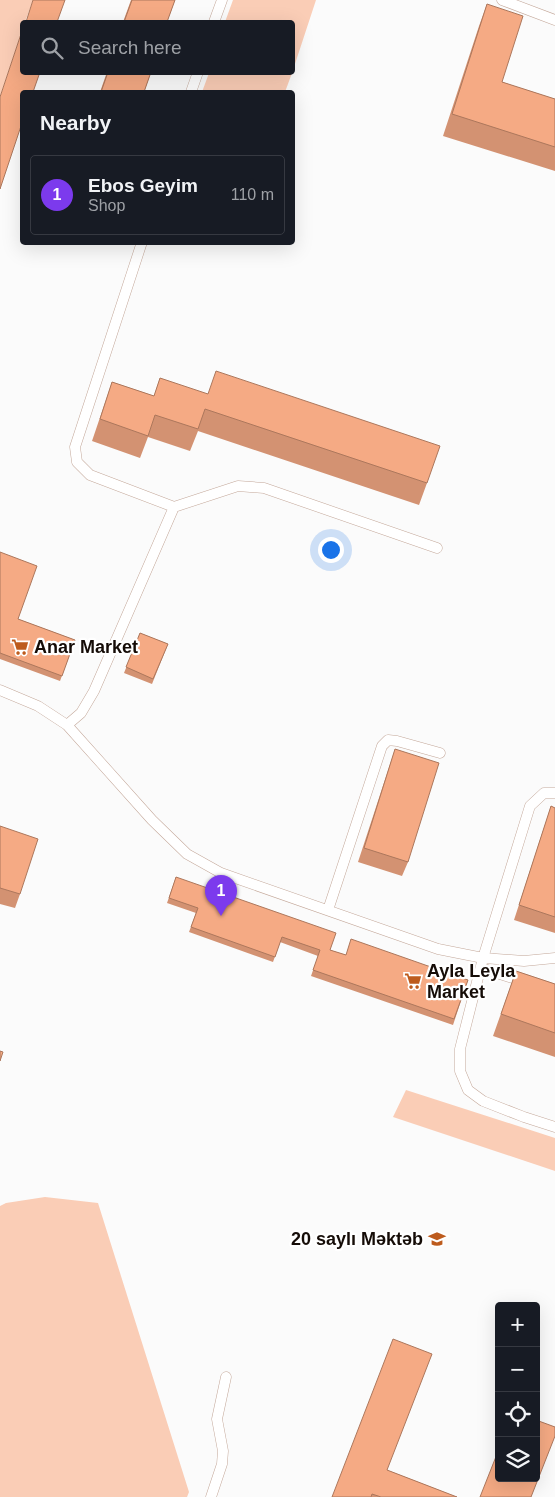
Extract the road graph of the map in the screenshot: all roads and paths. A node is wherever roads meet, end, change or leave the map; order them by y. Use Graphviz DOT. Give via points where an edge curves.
graph roads {
  1 [pos="222,0"];
  2 [pos="502,0"];
  3 [pos="215,20"];
  4 [pos="555,20"];
  5 [pos="197,75"];
  6 [pos="192,90"];
  7 [pos="141,245"];
  8 [pos="174,507"];
  9 [pos="437,548"];
  10 [pos="0,690"];
  11 [pos="67,725"];
  12 [pos="440,753"];
  13 [pos="555,793"];
  14 [pos="328,910"];
  15 [pos="555,958"];
  16 [pos="482,963"];
  17 [pos="536,986"];
  18 [pos="555,1127"];
  19 [pos="226,1377"];
  20 [pos="211,1497"];
  1 -- 3 [label="lane"];
  2 -- 4 [label="lane"];
  5 -- 6 [label="lane"];
  7 -- 8 [label="lane" via="75,447 77,462 90,475"];
  8 -- 9 [label="lane" via="238,486 264,488"];
  8 -- 11 [label="lane" via="94,691 82,712"];
  10 -- 11 [label="lane" via="38,706"];
  11 -- 14 [label="lane" via="187,854 221,873"];
  12 -- 14 [label="lane" via="398,741 388,740 382,746"];
  13 -- 16 [label="lane" via="544,793 530,806"];
  14 -- 16 [label="lane"];
  15 -- 16 [label="lane"];
  16 -- 17 [label="lane"];
  16 -- 18 [label="lane" via="460,1049 460,1071 468,1090 484,1101"];
  19 -- 20 [label="lane" via="217,1419 222,1464"];
}
